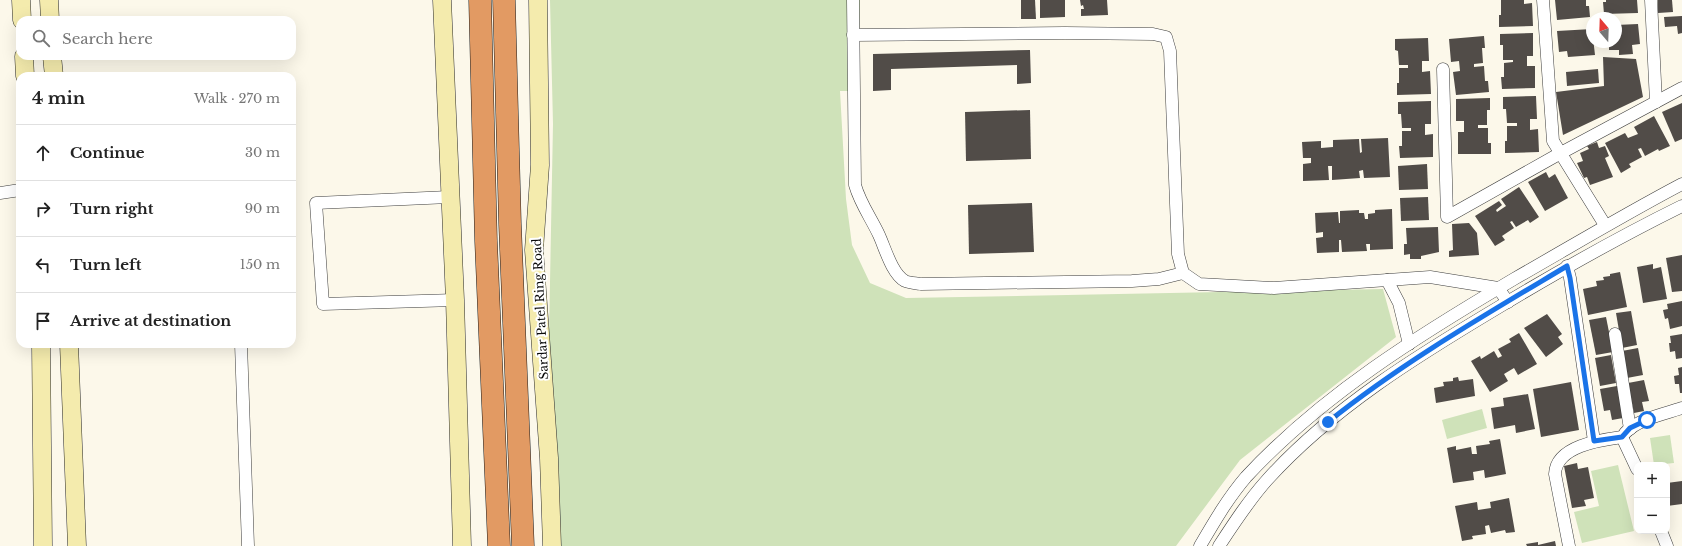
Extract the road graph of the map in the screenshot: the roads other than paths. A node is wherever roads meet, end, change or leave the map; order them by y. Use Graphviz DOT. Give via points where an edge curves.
graph roads {
  1 [pos="21,0"];
  2 [pos="49,0"];
  3 [pos="442,0"];
  4 [pos="480,0"];
  5 [pos="504,0"];
  6 [pos="538,0"];
  7 [pos="854,0"];
  8 [pos="1543,0"];
  9 [pos="1651,0"];
  10 [pos="22,16"];
  11 [pos="50,16"];
  12 [pos="853,35"];
  13 [pos="24,60"];
  14 [pos="52,60"];
  15 [pos="1443,68"];
  16 [pos="25,72"];
  17 [pos="54,72"];
  18 [pos="1682,88"];
  19 [pos="1656,102"];
  20 [pos="1559,154"];
  21 [pos="1682,184"];
  22 [pos="16,191"];
  23 [pos="0,194"];
  24 [pos="449,197"];
  25 [pos="1682,206"];
  26 [pos="1605,225"];
  27 [pos="1567,266"];
  28 [pos="1183,273"];
  29 [pos="1387,280"];
  30 [pos="1498,288"];
  31 [pos="455,300"];
  32 [pos="1508,302"];
  33 [pos="1615,334"];
  34 [pos="1409,344"];
  35 [pos="41,348"];
  36 [pos="69,348"];
  37 [pos="241,348"];
  38 [pos="1682,408"];
  39 [pos="1626,433"];
  40 [pos="1594,441"];
  41 [pos="1635,462"];
  42 [pos="1662,534"];
  43 [pos="43,546"];
  44 [pos="77,546"];
  45 [pos="248,546"];
  46 [pos="462,546"];
  47 [pos="499,546"];
  48 [pos="523,546"];
  49 [pos="552,546"];
  50 [pos="1200,546"];
  51 [pos="1219,546"];
  52 [pos="1569,546"];
  53 [pos="1667,546"];
  1 -- 10 [label="street"];
  2 -- 11 [label="street"];
  3 -- 24 [label="street"];
  4 -- 47 [label="highway" via="486,241"];
  5 -- 48 [label="highway"];
  6 -- 49 [label="street, Sardar Patel Ring Road" via="540,165 534,250 549,458"];
  7 -- 12 [label="street"];
  8 -- 20 [label="street" via="1551,132"];
  9 -- 19 [label="street"];
  12 -- 28 [label="street" via="856,185 859,197 889,258 905,281 921,284 1132,281"];
  12 -- 28 [label="street" via="1065,33 1153,34 1166,37 1170,51 1178,254"];
  13 -- 16 [label="street"];
  14 -- 17 [label="street"];
  15 -- 20 [label="street" via="1447,218"];
  18 -- 19 [label="street"];
  19 -- 20 [label="street"];
  20 -- 26 [label="street"];
  21 -- 26 [label="street"];
  22 -- 23 [label="street"];
  24 -- 31 [label="street"];
  24 -- 31 [label="street" via="316,203 322,304"];
  25 -- 27 [label="street" via="1620,236"];
  26 -- 30 [label="street"];
  27 -- 32 [label="street"];
  27 -- 40 [label="street"];
  28 -- 29 [label="street" via="1199,284 1274,288"];
  29 -- 30 [label="street" via="1430,277"];
  29 -- 34 [label="street" via="1399,303"];
  30 -- 32 [label="street"];
  30 -- 34 [label="street"];
  31 -- 46 [label="street"];
  32 -- 51 [label="street" via="1437,344 1328,422 1267,480"];
  33 -- 39 [label="street"];
  34 -- 50 [label="street" via="1330,400 1279,445 1232,495"];
  35 -- 43 [label="street"];
  36 -- 44 [label="street"];
  37 -- 45 [label="street"];
  38 -- 39 [label="street" via="1647,420"];
  39 -- 40 [label="street"];
  39 -- 41 [label="street"];
  40 -- 52 [label="street" via="1560,458 1555,466"];
  42 -- 53 [label="street"];
}
